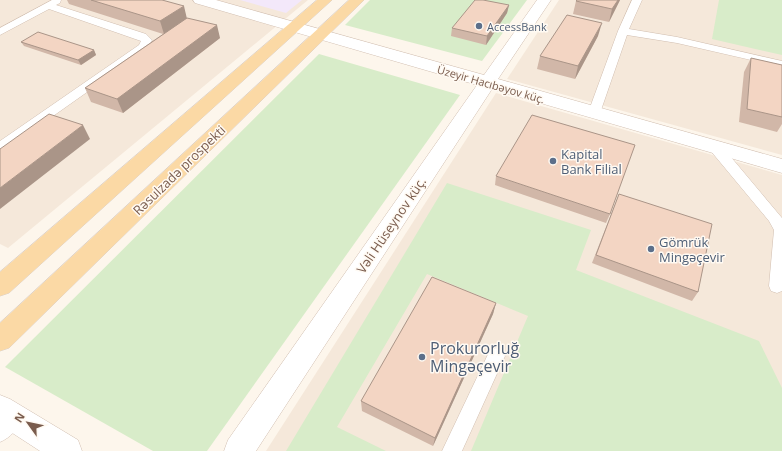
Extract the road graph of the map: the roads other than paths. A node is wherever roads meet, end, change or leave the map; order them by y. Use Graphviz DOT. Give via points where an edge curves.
graph roads {
  1 [pos="59,0"];
  2 [pos="200,0"];
  3 [pos="325,0"];
  4 [pos="357,0"];
  5 [pos="544,0"];
  6 [pos="637,0"];
  7 [pos="48,6"];
  8 [pos="295,27"];
  9 [pos="0,32"];
  10 [pos="623,32"];
  11 [pos="321,35"];
  12 [pos="782,64"];
  13 [pos="487,83"];
  14 [pos="594,113"];
  15 [pos="0,147"];
  16 [pos="715,147"];
  17 [pos="782,166"];
  18 [pos="0,286"];
  19 [pos="777,286"];
  20 [pos="0,340"];
  21 [pos="496,356"];
  22 [pos="5,420"];
  23 [pos="67,451"];
  24 [pos="239,451"];
  25 [pos="452,451"];
  1 -- 7 [label="lane"];
  2 -- 8 [label="street, Üzeyir Hacıbəyov küç."];
  3 -- 8 [label="main road"];
  4 -- 11 [label="main road, Rəsulzadə prospekti"];
  5 -- 13 [label="street, Vəli Hüseynov küç."];
  6 -- 10 [label="lane"];
  7 -- 9 [label="lane"];
  7 -- 15 [label="lane" via="142,36 147,40 144,47"];
  8 -- 11 [label="street, Üzeyir Hacıbəyov küç."];
  8 -- 18 [label="main road"];
  10 -- 12 [label="lane" via="677,40"];
  10 -- 14 [label="lane"];
  11 -- 13 [label="street, Üzeyir Hacıbəyov küç."];
  11 -- 20 [label="main road, Rəsulzadə prospekti"];
  13 -- 14 [label="street, Üzeyir Hacıbəyov küç."];
  13 -- 24 [label="street, Vəli Hüseynov küç."];
  14 -- 16 [label="street, Üzeyir Hacıbəyov küç."];
  16 -- 17 [label="street, Üzeyir Hacıbəyov küç."];
  16 -- 19 [label="lane" via="782,230"];
  21 -- 25 [label="lane"];
  22 -- 23 [label="street"];
}
